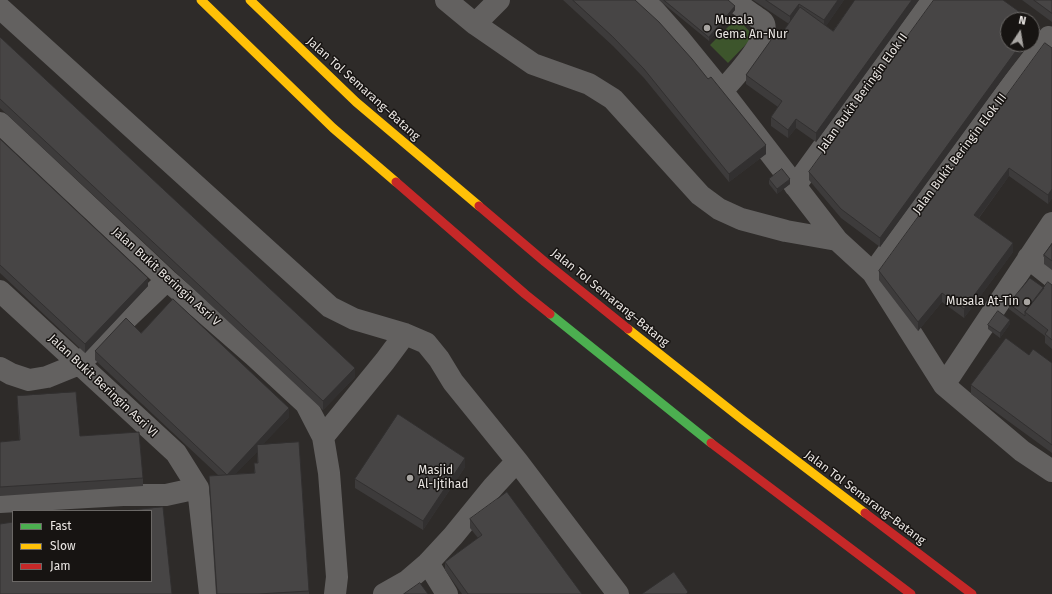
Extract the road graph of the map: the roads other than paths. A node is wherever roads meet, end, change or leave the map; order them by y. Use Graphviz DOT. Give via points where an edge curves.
graph roads {
  1 [pos="201,0"];
  2 [pos="250,0"];
  3 [pos="446,0"];
  4 [pos="498,0"];
  5 [pos="645,0"];
  6 [pos="732,0"];
  7 [pos="930,0"];
  8 [pos="0,8"];
  9 [pos="475,24"];
  10 [pos="1044,34"];
  11 [pos="722,91"];
  12 [pos="0,123"];
  13 [pos="795,186"];
  14 [pos="1052,223"];
  15 [pos="837,240"];
  16 [pos="1028,258"];
  17 [pos="873,273"];
  18 [pos="1052,277"];
  19 [pos="167,280"];
  20 [pos="0,291"];
  21 [pos="405,334"];
  22 [pos="79,364"];
  23 [pos="0,368"];
  24 [pos="944,385"];
  25 [pos="323,437"];
  26 [pos="517,460"];
  27 [pos="1052,471"];
  28 [pos="198,488"];
  29 [pos="0,502"];
  30 [pos="428,563"];
  31 [pos="210,594"];
  32 [pos="335,594"];
  33 [pos="384,594"];
  34 [pos="448,594"];
  35 [pos="618,594"];
  36 [pos="911,594"];
  37 [pos="972,594"];
  1 -- 36 [label="highway" via="333,128 525,294 721,451"];
  2 -- 37 [label="highway, Jalan Tol Semarang–Batang" via="356,102 545,262 743,420"];
  3 -- 9 [label="street"];
  4 -- 9 [label="street"];
  5 -- 11 [label="street"];
  6 -- 11 [label="street" via="763,22 764,31 762,39 746,63"];
  7 -- 13 [label="street, Jalan Bukit Beringin Elok II"];
  8 -- 21 [label="street" via="330,307 354,320"];
  9 -- 15 [label="street" via="533,64 589,84 613,99 700,195 719,209 741,219 786,231"];
  10 -- 17 [label="street, Jalan Bukit Beringin Elok III"];
  11 -- 13 [label="street"];
  12 -- 19 [label="street, Jalan Bukit Beringin Asri V"];
  13 -- 15 [label="street"];
  14 -- 16 [label="street"];
  15 -- 17 [label="street"];
  16 -- 18 [label="street"];
  16 -- 24 [label="street"];
  17 -- 24 [label="street"];
  19 -- 22 [label="street"];
  19 -- 25 [label="street, Jalan Bukit Beringin Asri V" via="306,404"];
  20 -- 22 [label="street, Jalan Bukit Beringin Asri VI"];
  21 -- 25 [label="street"];
  21 -- 26 [label="street" via="426,343 453,382"];
  22 -- 23 [label="street" via="47,377 29,380"];
  22 -- 28 [label="street, Jalan Bukit Beringin Asri VI" via="176,453"];
  24 -- 27 [label="street" via="1022,451"];
  25 -- 32 [label="street, Jalan Bukit Beringin Asri V" via="329,473 337,577"];
  26 -- 30 [label="street"];
  26 -- 35 [label="street"];
  28 -- 29 [label="street" via="166,494 123,494"];
  28 -- 31 [label="street"];
  30 -- 33 [label="street" via="407,581"];
  30 -- 34 [label="street"];
}
